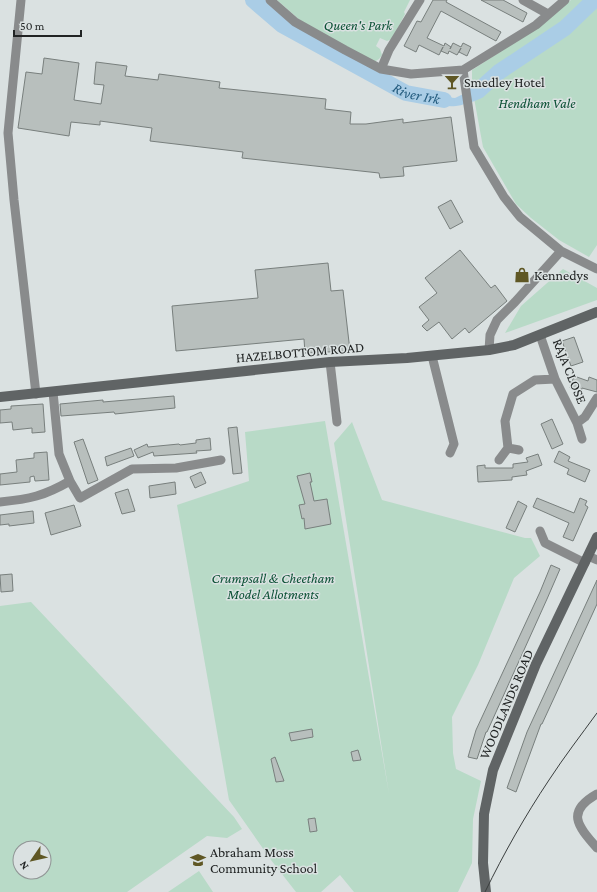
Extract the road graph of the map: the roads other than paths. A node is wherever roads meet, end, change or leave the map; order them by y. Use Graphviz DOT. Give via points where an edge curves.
graph roads {
  1 [pos="20,0"];
  2 [pos="270,0"];
  3 [pos="420,0"];
  4 [pos="523,0"];
  5 [pos="565,0"];
  6 [pos="548,14"];
  7 [pos="381,69"];
  8 [pos="463,70"];
  9 [pos="561,251"];
  10 [pos="597,269"];
  11 [pos="597,312"];
  12 [pos="540,335"];
  13 [pos="489,350"];
  14 [pos="432,356"];
  15 [pos="330,362"];
  16 [pos="555,379"];
  17 [pos="53,392"];
  18 [pos="36,394"];
  19 [pos="0,397"];
  20 [pos="597,398"];
  21 [pos="337,422"];
  22 [pos="577,423"];
  23 [pos="582,439"];
  24 [pos="508,448"];
  25 [pos="519,450"];
  26 [pos="450,452"];
  27 [pos="221,460"];
  28 [pos="499,460"];
  29 [pos="70,481"];
  30 [pos="0,502"];
  31 [pos="540,531"];
  32 [pos="597,537"];
  33 [pos="590,560"];
  34 [pos="597,794"];
  35 [pos="597,848"];
  36 [pos="486,892"];
  1 -- 18 [label="street" via="8,133"];
  2 -- 7 [label="street" via="295,22"];
  3 -- 7 [label="street" via="389,50"];
  4 -- 6 [label="street"];
  5 -- 6 [label="street"];
  6 -- 8 [label="street" via="536,25"];
  7 -- 8 [label="street" via="411,74"];
  8 -- 9 [label="street" via="474,147 504,197 520,217"];
  9 -- 10 [label="street"];
  9 -- 13 [label="street" via="497,320 490,335"];
  11 -- 12 [label="street, HAZELBOTTOM ROAD"];
  12 -- 13 [label="street, HAZELBOTTOM ROAD" via="514,345"];
  12 -- 16 [label="street, RAJA CLOSE"];
  13 -- 14 [label="street, HAZELBOTTOM ROAD"];
  14 -- 15 [label="street, HAZELBOTTOM ROAD"];
  14 -- 26 [label="street" via="454,444"];
  15 -- 17 [label="street, HAZELBOTTOM ROAD"];
  15 -- 21 [label="street"];
  16 -- 22 [label="street, RAJA CLOSE"];
  16 -- 24 [label="street" via="535,380 513,394 504,422"];
  17 -- 18 [label="street, HAZELBOTTOM ROAD"];
  17 -- 29 [label="street" via="59,454"];
  18 -- 19 [label="street, HAZELBOTTOM ROAD"];
  20 -- 22 [label="street" via="586,417"];
  22 -- 23 [label="street, RAJA CLOSE"];
  24 -- 25 [label="street"];
  24 -- 28 [label="street"];
  27 -- 29 [label="street" via="176,468 132,469 80,498"];
  29 -- 30 [label="street" via="43,495"];
  31 -- 33 [label="street" via="545,543"];
  32 -- 33 [label="street, WOODLANDS ROAD"];
  33 -- 36 [label="street, WOODLANDS ROAD" via="536,664 493,770 484,814 483,863"];
  34 -- 35 [label="street" via="583,804 577,816 580,827"];
}
